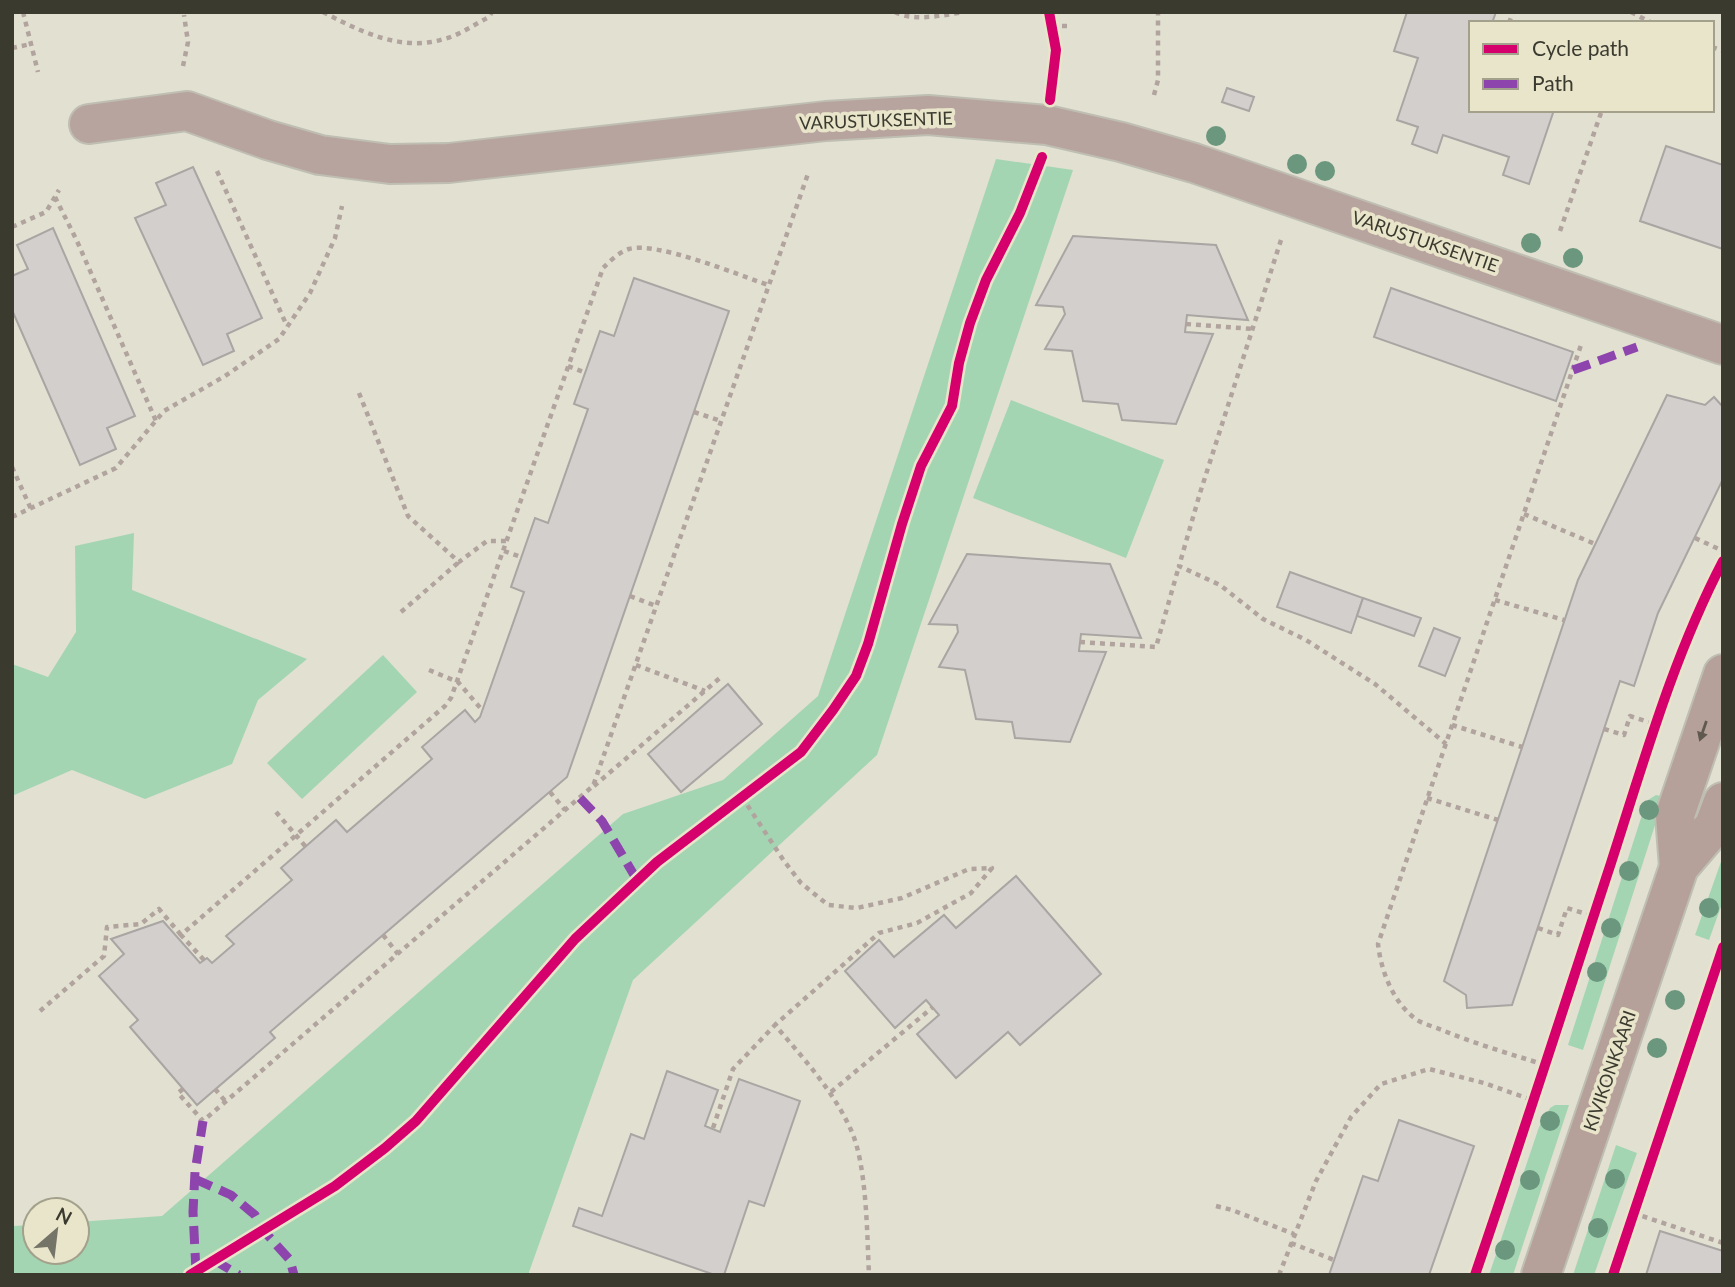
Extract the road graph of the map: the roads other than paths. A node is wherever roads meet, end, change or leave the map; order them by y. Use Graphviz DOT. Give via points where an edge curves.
graph roads {
  1 [pos="89,124"];
  2 [pos="1723,345"];
  3 [pos="1723,674"];
  4 [pos="1723,802"];
  5 [pos="1679,867"];
  6 [pos="1541,1275"];
  1 -- 2 [label="street, VARUSTUKSENTIE" via="187,111 320,155 390,164 449,163 826,121 928,115 1047,125 1194,163"];
  3 -- 5 [label="street, KIVIKONKAARI, one-way" via="1675,815"];
  4 -- 5 [label="street, KIVIKONKAARI" via="1714,826"];
  5 -- 6 [label="street, KIVIKONKAARI"];
}
